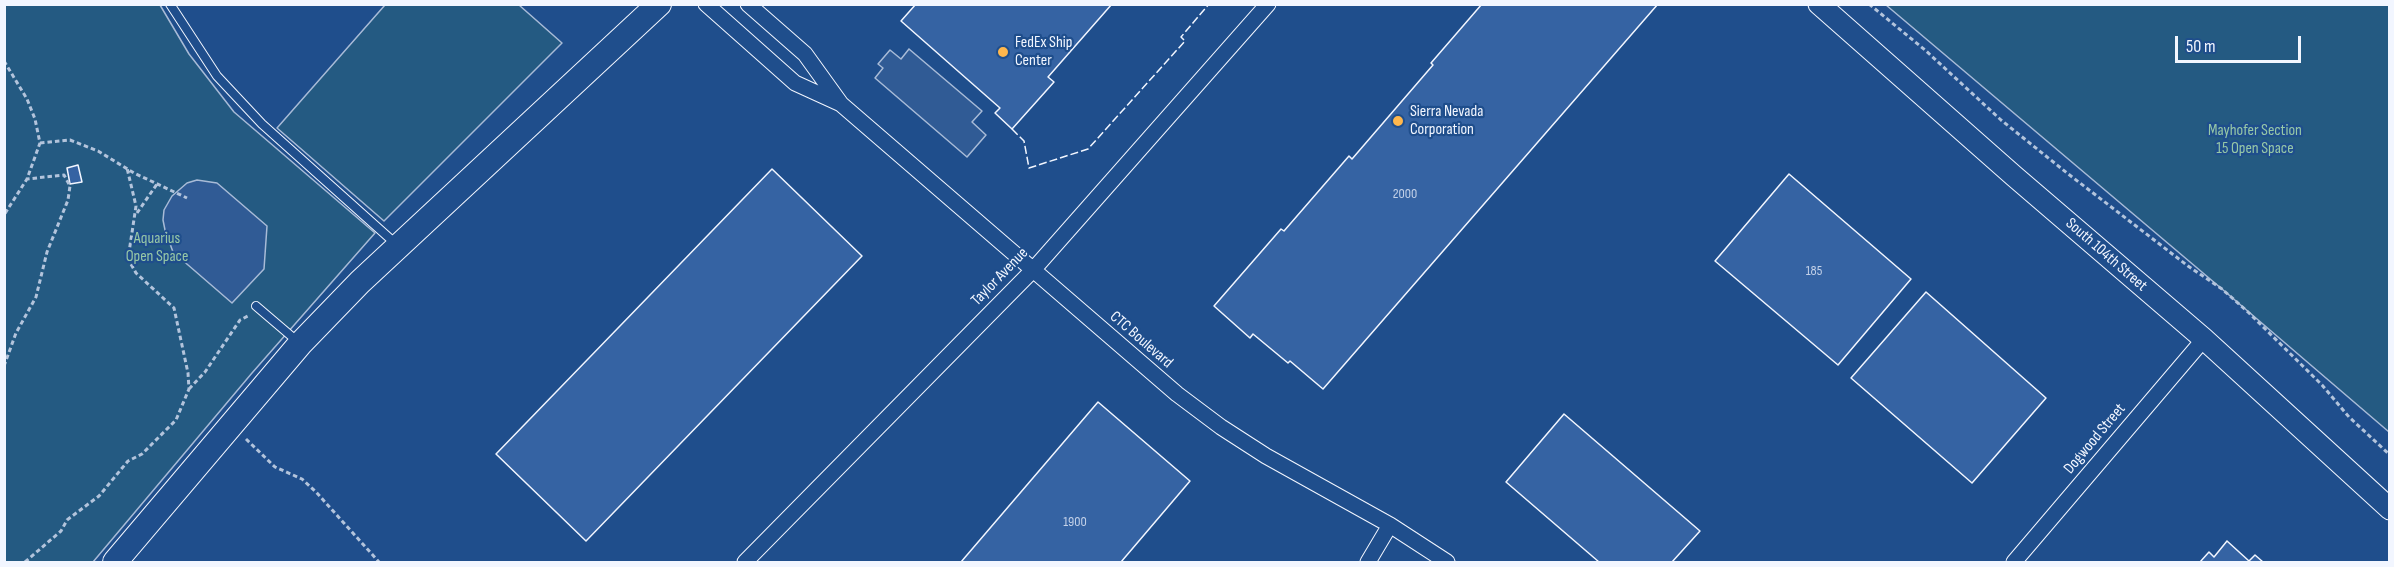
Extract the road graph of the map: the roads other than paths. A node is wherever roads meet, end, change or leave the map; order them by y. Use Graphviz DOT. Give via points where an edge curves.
graph roads {
  1 [pos="170,4"];
  2 [pos="659,4"];
  3 [pos="705,4"];
  4 [pos="748,4"];
  5 [pos="1268,4"];
  6 [pos="1819,4"];
  7 [pos="841,104"];
  8 [pos="398,246"];
  9 [pos="1033,270"];
  10 [pos="258,308"];
  11 [pos="2204,339"];
  12 [pos="300,344"];
  13 [pos="2390,509"];
  14 [pos="1390,525"];
  15 [pos="115,562"];
  16 [pos="745,562"];
  17 [pos="1368,562"];
  18 [pos="1447,562"];
  19 [pos="2014,562"];
  1 -- 8 [label="lane" via="217,76 262,124"];
  2 -- 8 [label="main road"];
  3 -- 7 [label="street, CTC Boulevard" via="795,84"];
  4 -- 7 [label="street, CTC Boulevard" via="805,54"];
  5 -- 9 [label="street, Taylor Avenue"];
  6 -- 11 [label="street, South 104th Street"];
  7 -- 9 [label="street, CTC Boulevard"];
  8 -- 12 [label="main road"];
  9 -- 14 [label="street, CTC Boulevard" via="1221,427"];
  9 -- 16 [label="street, Taylor Avenue"];
  10 -- 12 [label="lane"];
  11 -- 13 [label="street, South 104th Street"];
  11 -- 19 [label="street, Dogwood Street"];
  12 -- 15 [label="main road"];
  14 -- 17 [label="street"];
  14 -- 18 [label="street, CTC Boulevard"];
}
